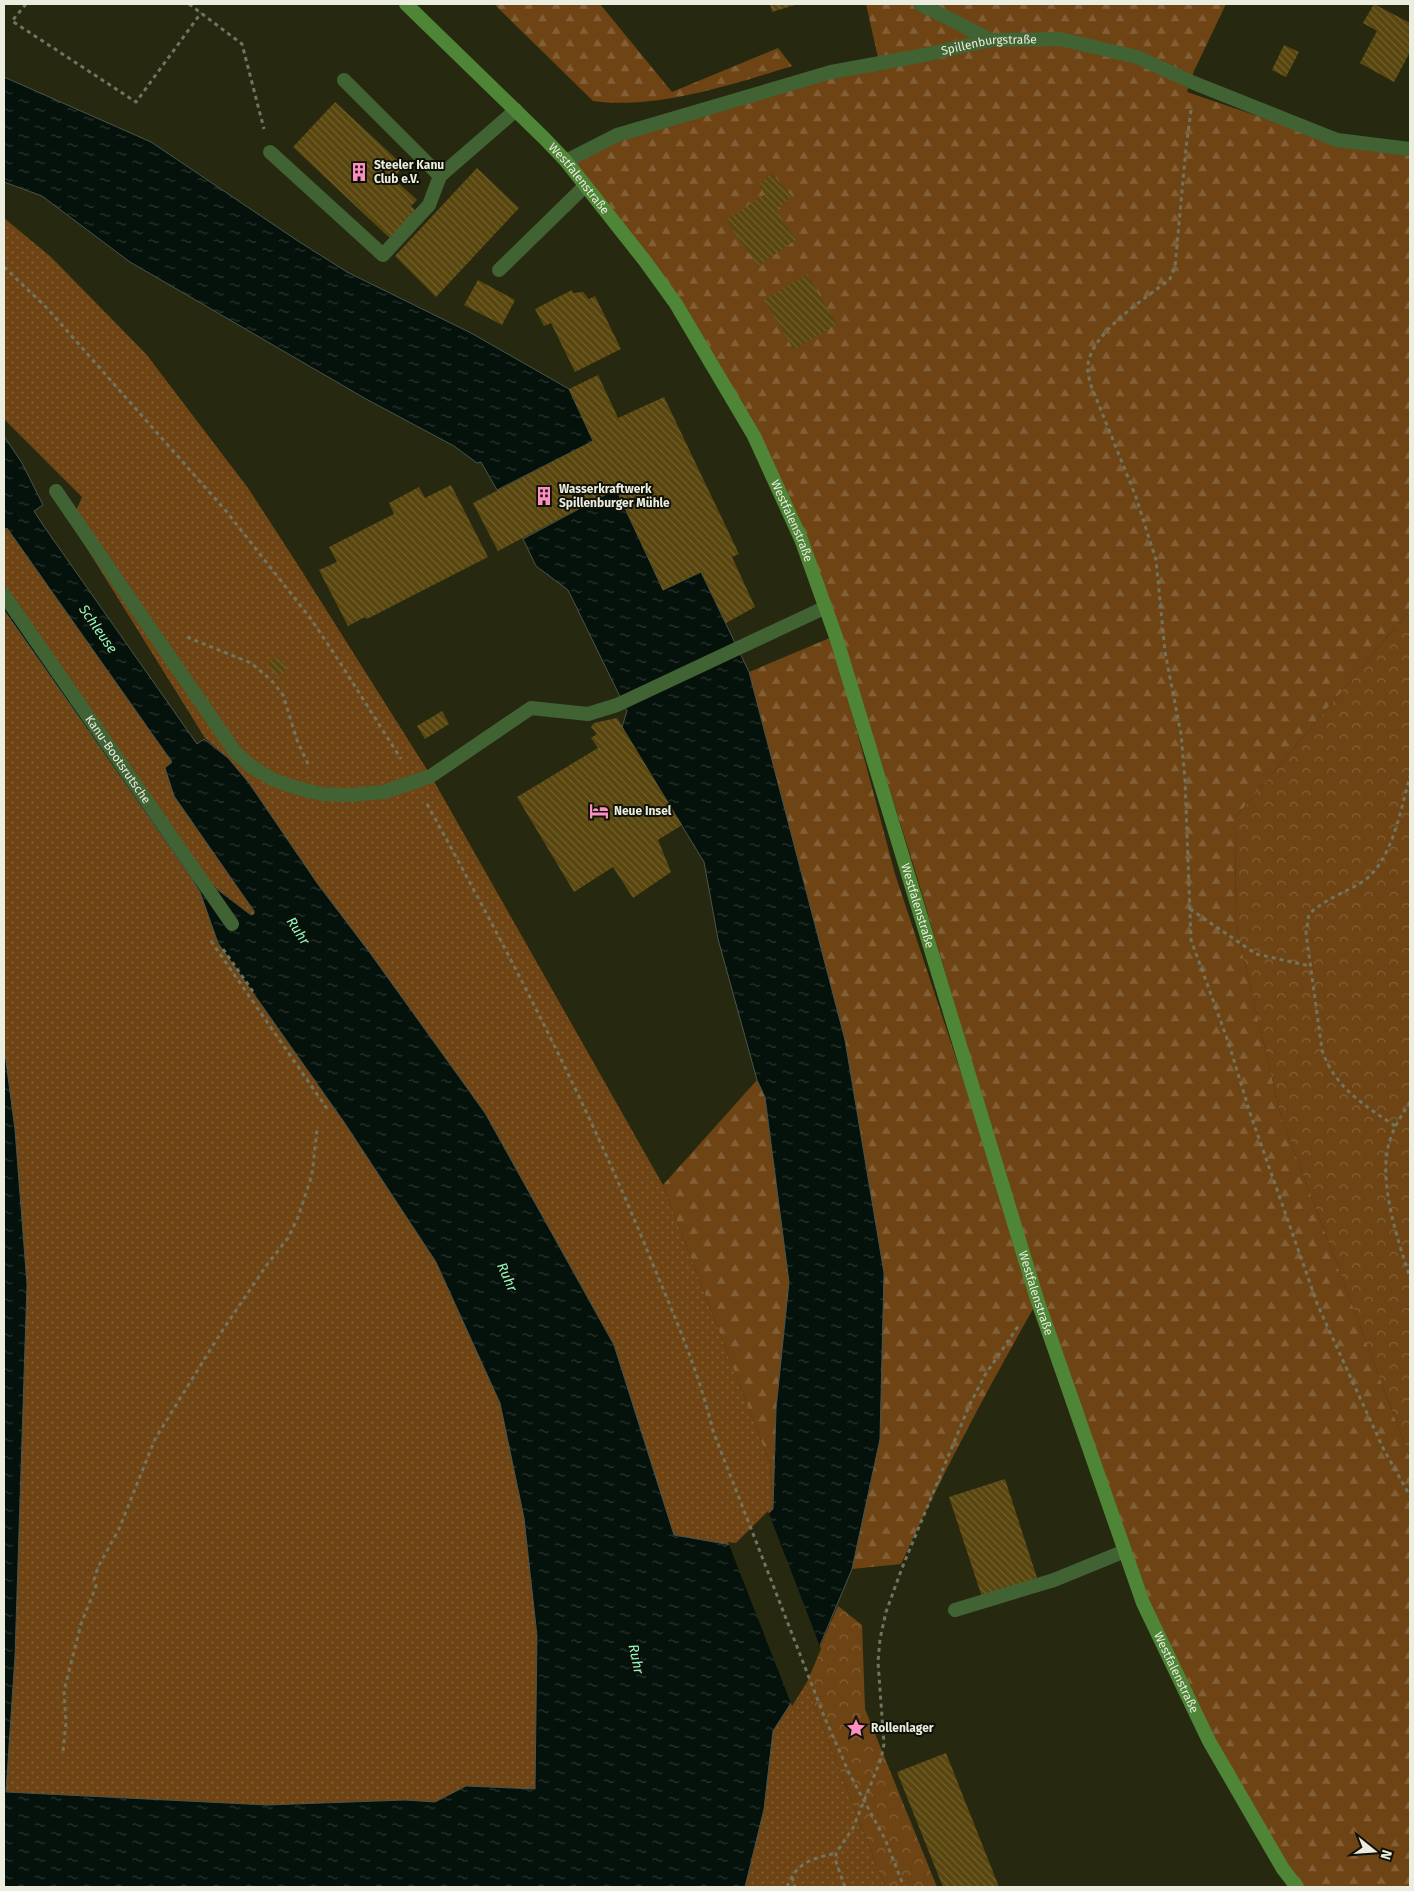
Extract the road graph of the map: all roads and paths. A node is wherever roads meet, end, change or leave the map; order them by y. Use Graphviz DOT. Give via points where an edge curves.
graph roads {
  1 [pos="26,4"];
  2 [pos="189,4"];
  3 [pos="406,4"];
  4 [pos="920,4"];
  5 [pos="202,13"];
  6 [pos="991,40"];
  7 [pos="344,80"];
  8 [pos="1194,83"];
  9 [pos="516,110"];
  10 [pos="1410,150"];
  11 [pos="270,152"];
  12 [pos="566,161"];
  13 [pos="440,176"];
  14 [pos="585,186"];
  15 [pos="4,267"];
  16 [pos="499,270"];
  17 [pos="56,492"];
  18 [pos="4,595"];
  19 [pos="826,607"];
  20 [pos="145,621"];
  21 [pos="1410,776"];
  22 [pos="415,782"];
  23 [pos="322,794"];
  24 [pos="1189,909"];
  25 [pos="232,924"];
  26 [pos="1310,966"];
  27 [pos="1410,1102"];
  28 [pos="1395,1126"];
  29 [pos="317,1129"];
  30 [pos="1410,1278"];
  31 [pos="1037,1299"];
  32 [pos="1410,1496"];
  33 [pos="1125,1551"];
  34 [pos="955,1610"];
  35 [pos="63,1751"];
  36 [pos="864,1799"];
  37 [pos="836,1853"];
  38 [pos="791,1877"];
  39 [pos="788,1887"];
  40 [pos="795,1887"];
  41 [pos="846,1887"];
  42 [pos="904,1887"];
  43 [pos="1297,1887"];
  1 -- 5 [label="path" via="12,21 136,102"];
  2 -- 5 [label="path"];
  3 -- 9 [label="main road, Westfalenstraße"];
  4 -- 6 [label="street"];
  5 -- 11 [label="path" via="242,44"];
  6 -- 8 [label="street, Spillenburgstraße" via="1060,39 1136,57"];
  6 -- 12 [label="street, Spillenburgstraße" via="802,80 617,136"];
  7 -- 13 [label="street"];
  8 -- 10 [label="street, Spillenburgstraße" via="1337,140"];
  8 -- 24 [label="path" via="1175,268 1170,279 1105,332 1094,345 1088,365 1090,383 1136,497 1156,560 1163,637 1181,734"];
  9 -- 12 [label="main road, Westfalenstraße"];
  9 -- 13 [label="street"];
  11 -- 13 [label="street" via="383,255 429,205"];
  12 -- 14 [label="main road, Westfalenstraße"];
  14 -- 16 [label="street"];
  14 -- 19 [label="main road, Westfalenstraße" via="676,304 754,436 801,539"];
  15 -- 22 [label="path" via="46,306 226,511 282,581 337,658"];
  17 -- 20 [label="street"];
  18 -- 25 [label="street, Kanu-Bootsrutsche"];
  19 -- 22 [label="street" via="617,705 588,714 531,708 431,776"];
  19 -- 31 [label="main road, Westfalenstraße"];
  20 -- 23 [label="street" via="236,752 252,767 274,780"];
  20 -- 23 [label="path" via="251,663 272,680 283,695 297,740"];
  21 -- 26 [label="path" via="1383,860 1363,882 1330,898 1309,914 1306,933"];
  22 -- 23 [label="street" via="384,792"];
  22 -- 36 [label="path" via="520,976 604,1148 683,1338 713,1431 824,1716"];
  24 -- 26 [label="path" via="1256,954"];
  24 -- 32 [label="path" via="1192,940 1318,1306 1382,1448"];
  26 -- 28 [label="path" via="1326,1062 1340,1085"];
  27 -- 28 [label="path"];
  28 -- 30 [label="path" via="1386,1159 1388,1183 1396,1230"];
  29 -- 35 [label="path" via="312,1175 288,1238 220,1334 155,1440 120,1529 98,1567 94,1580 96,1586 81,1624 64,1691 66,1723"];
  31 -- 33 [label="main road, Westfalenstraße"];
  31 -- 36 [label="path" via="985,1375 969,1406 886,1612 878,1662 884,1744"];
  33 -- 34 [label="street" via="1054,1580"];
  33 -- 43 [label="main road, Westfalenstraße" via="1143,1603 1209,1741 1283,1869"];
  36 -- 37 [label="path" via="853,1828"];
  36 -- 42 [label="path" via="885,1839"];
  37 -- 38 [label="path" via="800,1865"];
  37 -- 41 [label="path" via="836,1862"];
  38 -- 39 [label="path"];
  38 -- 40 [label="path"];
}
